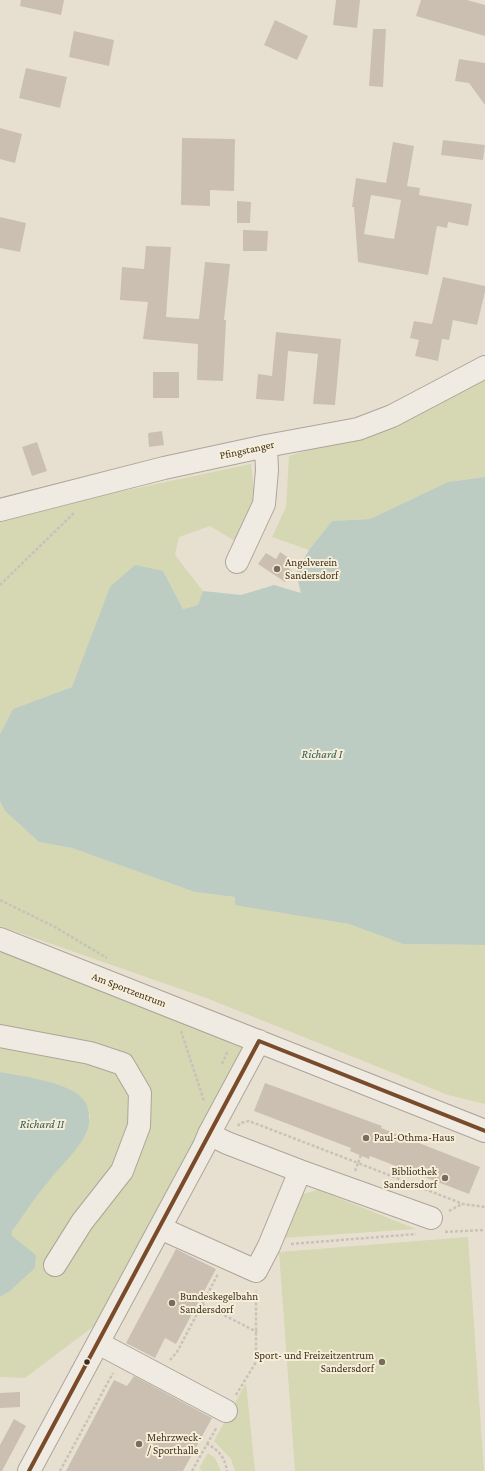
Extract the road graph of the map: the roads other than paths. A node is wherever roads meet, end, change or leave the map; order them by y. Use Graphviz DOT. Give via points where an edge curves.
graph roads {
  1 [pos="485,367"];
  2 [pos="266,446"];
  3 [pos="0,510"];
  4 [pos="237,562"];
  5 [pos="0,939"];
  6 [pos="0,1036"];
  7 [pos="258,1041"];
  8 [pos="485,1131"];
  9 [pos="218,1139"];
  10 [pos="300,1171"];
  11 [pos="160,1228"];
  12 [pos="430,1228"];
  13 [pos="55,1265"];
  14 [pos="98,1343"];
  15 [pos="226,1411"];
  16 [pos="29,1471"];
  1 -- 2 [label="street, Pfingstanger" via="376,423 337,434"];
  2 -- 3 [label="street, Pfingstanger" via="164,468"];
  2 -- 4 [label="street" via="264,504"];
  5 -- 7 [label="street, Am Sportzentrum"];
  6 -- 13 [label="street" via="90,1053 123,1064 140,1093 140,1126 122,1171 82,1222"];
  7 -- 8 [label="street, Am Sportzentrum"];
  7 -- 9 [label="street"];
  9 -- 10 [label="street"];
  9 -- 11 [label="street" via="204,1146"];
  10 -- 11 [label="street" via="256,1272"];
  10 -- 12 [label="street" via="348,1189"];
  11 -- 14 [label="street"];
  14 -- 15 [label="street"];
  14 -- 16 [label="street"];
}
